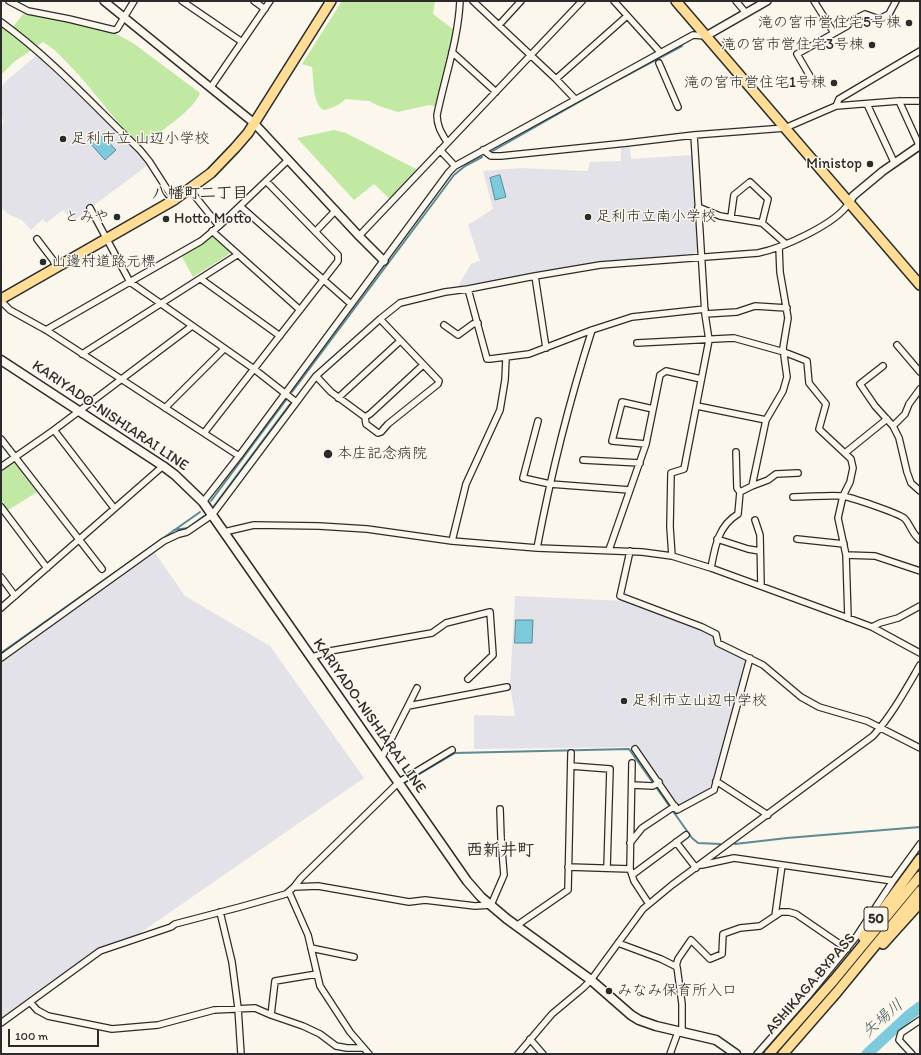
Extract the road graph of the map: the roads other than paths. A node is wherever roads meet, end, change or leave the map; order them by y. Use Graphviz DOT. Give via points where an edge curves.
graph roads {
  1 [pos="9,1"];
  2 [pos="104,1"];
  3 [pos="134,1"];
  4 [pos="182,1"];
  5 [pos="254,1"];
  6 [pos="270,1"];
  7 [pos="460,1"];
  8 [pos="473,1"];
  9 [pos="521,1"];
  10 [pos="582,1"];
  11 [pos="614,1"];
  12 [pos="676,1"];
  13 [pos="736,1"];
  14 [pos="767,1"];
  15 [pos="814,1"];
  16 [pos="896,1"];
  17 [pos="329,2"];
  18 [pos="265,9"];
  19 [pos="746,13"];
  20 [pos="627,16"];
  21 [pos="124,17"];
  22 [pos="1,22"];
  23 [pos="498,25"];
  24 [pos="834,33"];
  25 [pos="706,36"];
  26 [pos="242,42"];
  27 [pos="920,50"];
  28 [pos="452,52"];
  29 [pos="660,52"];
  30 [pos="531,56"];
  31 [pos="658,63"];
  32 [pos="811,78"];
  33 [pos="556,79"];
  34 [pos="211,87"];
  35 [pos="496,92"];
  36 [pos="575,99"];
  37 [pos="899,101"];
  38 [pos="920,101"];
  39 [pos="867,104"];
  40 [pos="836,106"];
  41 [pos="678,107"];
  42 [pos="254,123"];
  43 [pos="784,128"];
  44 [pos="694,135"];
  45 [pos="447,142"];
  46 [pos="919,146"];
  47 [pos="440,150"];
  48 [pos="483,150"];
  49 [pos="288,160"];
  50 [pos="894,162"];
  51 [pos="455,166"];
  52 [pos="266,181"];
  53 [pos="190,190"];
  54 [pos="174,200"];
  55 [pos="849,203"];
  56 [pos="240,206"];
  57 [pos="698,207"];
  58 [pos="90,208"];
  59 [pos="336,210"];
  60 [pos="731,217"];
  61 [pos="762,223"];
  62 [pos="219,226"];
  63 [pos="212,231"];
  64 [pos="316,231"];
  65 [pos="359,236"];
  66 [pos="107,238"];
  67 [pos="36,239"];
  68 [pos="786,244"];
  69 [pos="780,247"];
  70 [pos="238,255"];
  71 [pos="701,257"];
  72 [pos="384,261"];
  73 [pos="56,267"];
  74 [pos="535,276"];
  75 [pos="201,279"];
  76 [pos="323,280"];
  77 [pos="130,282"];
  78 [pos="920,285"];
  79 [pos="468,289"];
  80 [pos="1,300"];
  81 [pos="160,304"];
  82 [pos="351,304"];
  83 [pos="787,308"];
  84 [pos="300,310"];
  85 [pos="705,312"];
  86 [pos="380,319"];
  87 [pos="478,323"];
  88 [pos="444,325"];
  89 [pos="192,326"];
  90 [pos="46,330"];
  91 [pos="592,330"];
  92 [pos="280,336"];
  93 [pos="708,340"];
  94 [pos="400,341"];
  95 [pos="637,343"];
  96 [pos="897,346"];
  97 [pos="546,348"];
  98 [pos="224,349"];
  99 [pos="784,352"];
  100 [pos="82,354"];
  101 [pos="506,358"];
  102 [pos="1,360"];
  103 [pos="423,365"];
  104 [pos="883,366"];
  105 [pos="254,369"];
  106 [pos="920,372"];
  107 [pos="316,376"];
  108 [pos="120,379"];
  109 [pos="701,380"];
  110 [pos="920,390"];
  111 [pos="285,393"];
  112 [pos="338,398"];
  113 [pos="296,402"];
  114 [pos="697,406"];
  115 [pos="165,408"];
  116 [pos="653,409"];
  117 [pos="79,410"];
  118 [pos="365,417"];
  119 [pos="887,419"];
  120 [pos="766,420"];
  121 [pos="538,421"];
  122 [pos="893,426"];
  123 [pos="54,430"];
  124 [pos="204,433"];
  125 [pos="1,439"];
  126 [pos="646,444"];
  127 [pos="736,452"];
  128 [pos="845,453"];
  129 [pos="239,456"];
  130 [pos="15,457"];
  131 [pos="583,460"];
  132 [pos="640,463"];
  133 [pos="163,466"];
  134 [pos="1,467"];
  135 [pos="798,473"];
  136 [pos="550,484"];
  137 [pos="752,486"];
  138 [pos="630,490"];
  139 [pos="740,492"];
  140 [pos="920,492"];
  141 [pos="843,496"];
  142 [pos="793,497"];
  143 [pos="203,502"];
  144 [pos="1,507"];
  145 [pos="114,508"];
  146 [pos="212,515"];
  147 [pos="755,520"];
  148 [pos="224,532"];
  149 [pos="717,539"];
  150 [pos="797,539"];
  151 [pos="79,540"];
  152 [pos="920,540"];
  153 [pos="452,541"];
  154 [pos="844,544"];
  155 [pos="537,548"];
  156 [pos="609,550"];
  157 [pos="630,551"];
  158 [pos="760,551"];
  159 [pos="846,555"];
  160 [pos="672,556"];
  161 [pos="47,568"];
  162 [pos="711,568"];
  163 [pos="102,569"];
  164 [pos="920,571"];
  165 [pos="1,577"];
  166 [pos="761,586"];
  167 [pos="15,596"];
  168 [pos="920,606"];
  169 [pos="1,608"];
  170 [pos="848,618"];
  171 [pos="872,627"];
  172 [pos="920,653"];
  173 [pos="312,657"];
  174 [pos="1,658"];
  175 [pos="750,658"];
  176 [pos="920,664"];
  177 [pos="468,679"];
  178 [pos="507,687"];
  179 [pos="417,688"];
  180 [pos="408,706"];
  181 [pos="880,728"];
  182 [pos="920,748"];
  183 [pos="635,749"];
  184 [pos="452,750"];
  185 [pos="571,753"];
  186 [pos="382,757"];
  187 [pos="632,763"];
  188 [pos="570,766"];
  189 [pos="716,781"];
  190 [pos="399,782"];
  191 [pos="659,782"];
  192 [pos="632,785"];
  193 [pos="675,806"];
  194 [pos="500,809"];
  195 [pos="768,815"];
  196 [pos="686,835"];
  197 [pos="676,842"];
  198 [pos="630,843"];
  199 [pos="920,844"];
  200 [pos="920,859"];
  201 [pos="782,866"];
  202 [pos="568,867"];
  203 [pos="698,867"];
  204 [pos="607,868"];
  205 [pos="631,872"];
  206 [pos="920,876"];
  207 [pos="893,881"];
  208 [pos="292,889"];
  209 [pos="920,891"];
  210 [pos="649,904"];
  211 [pos="920,904"];
  212 [pos="491,905"];
  213 [pos="220,912"];
  214 [pos="775,916"];
  215 [pos="516,926"];
  216 [pos="880,932"];
  217 [pos="618,943"];
  218 [pos="311,948"];
  219 [pos="847,949"];
  220 [pos="354,956"];
  221 [pos="676,966"];
  222 [pos="317,974"];
  223 [pos="591,980"];
  224 [pos="834,980"];
  225 [pos="837,992"];
  226 [pos="30,1002"];
  227 [pos="238,1008"];
  228 [pos="271,1015"];
  229 [pos="920,1020"];
  230 [pos="1,1023"];
  231 [pos="680,1032"];
  232 [pos="530,1039"];
  233 [pos="363,1048"];
  234 [pos="241,1054"];
  235 [pos="369,1054"];
  236 [pos="518,1054"];
  237 [pos="543,1054"];
  238 [pos="670,1054"];
  239 [pos="736,1054"];
  240 [pos="757,1054"];
  241 [pos="770,1054"];
  242 [pos="784,1054"];
  243 [pos="912,1054"];
  1 -- 21 [label="street" via="28,11 114,30"];
  2 -- 21 [label="street"];
  3 -- 21 [label="street"];
  4 -- 26 [label="street"];
  5 -- 18 [label="street"];
  6 -- 18 [label="street"];
  7 -- 28 [label="street" via="459,22"];
  8 -- 23 [label="street"];
  9 -- 23 [label="street"];
  10 -- 30 [label="street"];
  11 -- 20 [label="street"];
  12 -- 25 [label="main road"];
  13 -- 19 [label="street"];
  14 -- 19 [label="street"];
  15 -- 24 [label="street"];
  16 -- 24 [label="street" via="889,14 878,19 865,14"];
  17 -- 42 [label="main road"];
  18 -- 26 [label="street"];
  19 -- 25 [label="street"];
  20 -- 29 [label="street"];
  20 -- 33 [label="street"];
  21 -- 34 [label="street"];
  22 -- 54 [label="street" via="51,63 140,150"];
  23 -- 30 [label="street"];
  24 -- 32 [label="street" via="797,54"];
  25 -- 29 [label="street" via="692,35"];
  25 -- 43 [label="main road"];
  26 -- 34 [label="street"];
  27 -- 40 [label="street" via="839,99"];
  28 -- 35 [label="street"];
  28 -- 45 [label="street" via="437,115 439,129"];
  29 -- 36 [label="street"];
  30 -- 33 [label="street"];
  30 -- 35 [label="street"];
  31 -- 41 [label="street"];
  33 -- 36 [label="street"];
  34 -- 42 [label="street"];
  35 -- 45 [label="street"];
  36 -- 48 [label="street"];
  37 -- 38 [label="street"];
  37 -- 39 [label="street"];
  37 -- 46 [label="street"];
  39 -- 40 [label="street"];
  39 -- 50 [label="street"];
  40 -- 43 [label="street"];
  42 -- 49 [label="street"];
  42 -- 53 [label="main road" via="235,148"];
  43 -- 44 [label="street"];
  43 -- 55 [label="main road"];
  44 -- 48 [label="street" via="500,156 491,156"];
  44 -- 57 [label="street"];
  45 -- 47 [label="street"];
  46 -- 50 [label="street"];
  47 -- 51 [label="street"];
  47 -- 65 [label="street"];
  48 -- 51 [label="street"];
  49 -- 52 [label="street"];
  49 -- 59 [label="street"];
  50 -- 55 [label="street" via="853,196"];
  51 -- 72 [label="street"];
  52 -- 56 [label="street"];
  52 -- 64 [label="street"];
  53 -- 54 [label="main road"];
  53 -- 62 [label="street"];
  54 -- 66 [label="main road"];
  55 -- 68 [label="street" via="818,228"];
  55 -- 78 [label="main road"];
  56 -- 62 [label="street"];
  56 -- 76 [label="street"];
  57 -- 60 [label="street" via="720,216"];
  57 -- 71 [label="street"];
  58 -- 66 [label="street"];
  59 -- 64 [label="street"];
  59 -- 65 [label="street"];
  60 -- 61 [label="street"];
  60 -- 61 [label="street" via="734,195 750,182 768,199"];
  61 -- 68 [label="street"];
  62 -- 63 [label="street"];
  63 -- 70 [label="street"];
  63 -- 77 [label="street" via="201,241"];
  64 -- 76 [label="street" via="339,257"];
  65 -- 72 [label="street"];
  66 -- 73 [label="main road"];
  66 -- 77 [label="street"];
  67 -- 73 [label="street"];
  68 -- 69 [label="street"];
  69 -- 71 [label="street" via="758,253"];
  69 -- 83 [label="street" via="780,272"];
  70 -- 75 [label="street"];
  70 -- 84 [label="street"];
  71 -- 74 [label="street" via="600,265"];
  71 -- 85 [label="street"];
  72 -- 82 [label="street"];
  73 -- 80 [label="main road"];
  74 -- 79 [label="street"];
  74 -- 97 [label="street"];
  75 -- 81 [label="street"];
  75 -- 92 [label="street"];
  76 -- 82 [label="street"];
  76 -- 84 [label="street"];
  77 -- 81 [label="street"];
  77 -- 90 [label="street"];
  79 -- 86 [label="street" via="407,301"];
  79 -- 87 [label="street"];
  80 -- 90 [label="street" via="10,310"];
  81 -- 89 [label="street"];
  81 -- 100 [label="street"];
  82 -- 111 [label="street"];
  83 -- 85 [label="street" via="755,306 737,312"];
  83 -- 99 [label="street"];
  84 -- 92 [label="street"];
  85 -- 91 [label="street" via="632,317"];
  85 -- 93 [label="street"];
  86 -- 94 [label="street"];
  86 -- 107 [label="street"];
  87 -- 88 [label="street" via="458,335"];
  87 -- 101 [label="street" via="487,359"];
  89 -- 98 [label="street"];
  89 -- 108 [label="street"];
  90 -- 100 [label="street"];
  91 -- 97 [label="street"];
  91 -- 136 [label="street" via="568,410"];
  92 -- 105 [label="street"];
  93 -- 95 [label="street"];
  93 -- 99 [label="street" via="734,338"];
  93 -- 109 [label="street"];
  94 -- 103 [label="street"];
  94 -- 112 [label="street"];
  96 -- 106 [label="street"];
  97 -- 101 [label="street"];
  98 -- 105 [label="street"];
  98 -- 115 [label="street"];
  99 -- 120 [label="street" via="786,384"];
  99 -- 128 [label="street" via="807,361 809,383 826,404 819,428"];
  100 -- 108 [label="street"];
  101 -- 153 [label="street" via="500,410 466,484"];
  102 -- 117 [label="main road, KARIYADO-NISHIARAI LINE"];
  103 -- 118 [label="street"];
  103 -- 118 [label="street" via="438,384 381,432 378,433 366,424"];
  104 -- 119 [label="street" via="860,384"];
  105 -- 111 [label="street"];
  105 -- 124 [label="street"];
  107 -- 112 [label="street"];
  107 -- 113 [label="street"];
  108 -- 115 [label="street"];
  108 -- 117 [label="street"];
  109 -- 114 [label="street"];
  109 -- 116 [label="street" via="670,371 663,372 659,378"];
  110 -- 122 [label="street" via="905,414"];
  111 -- 113 [label="street"];
  111 -- 129 [label="street"];
  112 -- 118 [label="street"];
  113 -- 146 [label="street"];
  114 -- 120 [label="street"];
  114 -- 160 [label="street" via="684,469 671,473"];
  115 -- 124 [label="street"];
  116 -- 126 [label="street"];
  116 -- 126 [label="street" via="622,402 612,441"];
  117 -- 123 [label="street"];
  117 -- 133 [label="main road, KARIYADO-NISHIARAI LINE"];
  119 -- 122 [label="street"];
  119 -- 128 [label="street"];
  120 -- 137 [label="street"];
  121 -- 136 [label="street" via="523,478"];
  122 -- 140 [label="street" via="899,438 911,483"];
  123 -- 130 [label="street"];
  123 -- 145 [label="street"];
  124 -- 129 [label="street"];
  125 -- 130 [label="street"];
  126 -- 132 [label="street"];
  127 -- 139 [label="street" via="737,488"];
  128 -- 141 [label="street" via="851,459 854,468"];
  129 -- 143 [label="street"];
  130 -- 134 [label="street"];
  130 -- 151 [label="street"];
  131 -- 132 [label="street"];
  132 -- 138 [label="street"];
  133 -- 143 [label="main road, KARIYADO-NISHIARAI LINE"];
  133 -- 145 [label="street"];
  135 -- 137 [label="street" via="776,474"];
  136 -- 138 [label="street"];
  136 -- 155 [label="street"];
  137 -- 139 [label="street"];
  138 -- 156 [label="street"];
  139 -- 149 [label="street" via="738,514 727,522"];
  141 -- 142 [label="street"];
  141 -- 152 [label="street" via="901,516 906,520 914,536"];
  141 -- 154 [label="street" via="838,518"];
  143 -- 146 [label="main road, KARIYADO-NISHIARAI LINE"];
  144 -- 161 [label="street"];
  145 -- 151 [label="street"];
  146 -- 148 [label="main road, KARIYADO-NISHIARAI LINE"];
  146 -- 174 [label="street" via="187,532 164,541"];
  147 -- 158 [label="street" via="760,535"];
  148 -- 153 [label="street" via="254,524 319,526 367,529"];
  148 -- 173 [label="main road, KARIYADO-NISHIARAI LINE"];
  149 -- 158 [label="street"];
  149 -- 162 [label="street"];
  150 -- 154 [label="street"];
  151 -- 161 [label="street"];
  151 -- 163 [label="street"];
  153 -- 155 [label="street"];
  154 -- 159 [label="street"];
  155 -- 156 [label="street"];
  156 -- 157 [label="street"];
  157 -- 160 [label="street"];
  157 -- 175 [label="street" via="620,596 702,627 716,634 718,643"];
  158 -- 166 [label="street"];
  159 -- 164 [label="street" via="875,556"];
  159 -- 170 [label="street"];
  160 -- 162 [label="street"];
  161 -- 167 [label="street"];
  162 -- 166 [label="street"];
  165 -- 167 [label="street"];
  166 -- 170 [label="street"];
  167 -- 169 [label="street"];
  168 -- 171 [label="street" via="898,618"];
  170 -- 171 [label="street"];
  171 -- 172 [label="street"];
  173 -- 177 [label="street" via="330,651 432,633 446,623 490,612 493,655"];
  173 -- 186 [label="main road, KARIYADO-NISHIARAI LINE"];
  175 -- 181 [label="street" via="763,665 801,697 819,707 867,721"];
  175 -- 189 [label="street"];
  176 -- 181 [label="street"];
  178 -- 180 [label="street"];
  179 -- 180 [label="street"];
  180 -- 186 [label="street"];
  181 -- 182 [label="street"];
  181 -- 195 [label="street" via="873,736"];
  183 -- 191 [label="street"];
  184 -- 190 [label="street"];
  185 -- 188 [label="street"];
  186 -- 190 [label="main road, KARIYADO-NISHIARAI LINE"];
  187 -- 192 [label="street"];
  188 -- 202 [label="street"];
  188 -- 204 [label="street" via="610,769"];
  189 -- 193 [label="street" via="714,790 677,810"];
  189 -- 195 [label="street"];
  190 -- 208 [label="street"];
  190 -- 212 [label="main road, KARIYADO-NISHIARAI LINE" via="467,880"];
  191 -- 192 [label="street" via="653,786"];
  191 -- 193 [label="street"];
  192 -- 198 [label="street"];
  193 -- 198 [label="street" via="642,828"];
  194 -- 212 [label="street" via="504,875"];
  195 -- 203 [label="street"];
  196 -- 197 [label="street"];
  197 -- 203 [label="street"];
  197 -- 205 [label="street"];
  198 -- 205 [label="street"];
  199 -- 207 [label="street"];
  200 -- 224 [label="main road, 50"];
  201 -- 203 [label="street" via="734,858"];
  201 -- 207 [label="street"];
  201 -- 214 [label="street"];
  202 -- 204 [label="street"];
  202 -- 215 [label="street" via="568,890"];
  203 -- 210 [label="street"];
  204 -- 205 [label="street"];
  205 -- 210 [label="street"];
  206 -- 216 [label="main road, ASHIKAGA BYPASS / 50"];
  207 -- 219 [label="street"];
  208 -- 212 [label="street" via="318,886 409,902 424,900 475,906"];
  208 -- 213 [label="street" via="286,894"];
  208 -- 218 [label="street"];
  209 -- 216 [label="main road, ASHIKAGA BYPASS / 50"];
  210 -- 217 [label="street"];
  211 -- 225 [label="main road, 50"];
  212 -- 215 [label="main road, KARIYADO-NISHIARAI LINE"];
  213 -- 226 [label="street" via="175,924 100,951"];
  213 -- 227 [label="street" via="232,962"];
  214 -- 219 [label="street" via="781,912 796,914"];
  214 -- 221 [label="street" via="760,926 740,928 723,934 722,954 710,959 691,940"];
  215 -- 223 [label="main road, KARIYADO-NISHIARAI LINE"];
  216 -- 224 [label="main road, ASHIKAGA BYPASS / 50"];
  216 -- 225 [label="main road, ASHIKAGA BYPASS / 50"];
  217 -- 221 [label="street"];
  217 -- 223 [label="street"];
  218 -- 220 [label="street"];
  218 -- 222 [label="street"];
  219 -- 240 [label="street"];
  221 -- 231 [label="street" via="682,1004"];
  222 -- 228 [label="street" via="275,981"];
  222 -- 233 [label="street" via="320,986"];
  223 -- 231 [label="main road, KARIYADO-NISHIARAI LINE" via="639,1020"];
  223 -- 232 [label="street" via="552,1014"];
  224 -- 241 [label="main road, ASHIKAGA BYPASS / 50"];
  225 -- 242 [label="main road, ASHIKAGA BYPASS / 50"];
  226 -- 227 [label="street" via="37,1010 48,1016 112,1029 158,1025 214,1010"];
  226 -- 230 [label="street"];
  227 -- 228 [label="street" via="255,1008"];
  227 -- 234 [label="street"];
  228 -- 233 [label="street" via="320,1034 336,1046"];
  229 -- 243 [label="street" via="900,1033 899,1040"];
  231 -- 238 [label="street"];
  231 -- 239 [label="main road, KARIYADO-NISHIARAI LINE" via="716,1040"];
  232 -- 236 [label="street"];
  232 -- 237 [label="street"];
  233 -- 235 [label="street"];
}
